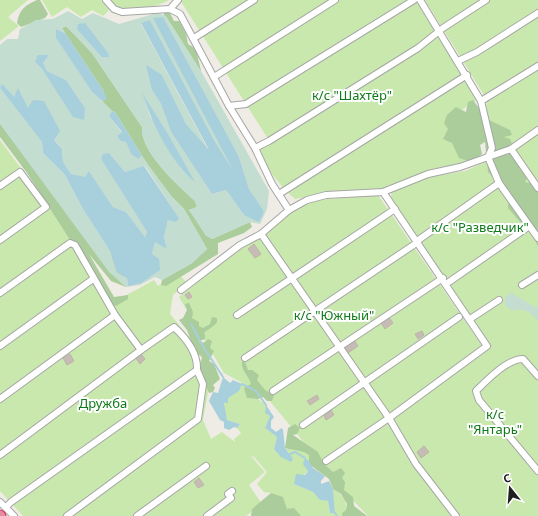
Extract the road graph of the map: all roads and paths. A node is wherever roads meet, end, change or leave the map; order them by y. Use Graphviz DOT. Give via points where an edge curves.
graph roads {
  1 [pos="106,0"];
  2 [pos="178,0"];
  3 [pos="254,0"];
  4 [pos="335,0"];
  5 [pos="414,0"];
  6 [pos="420,0"];
  7 [pos="486,0"];
  8 [pos="170,9"];
  9 [pos="538,13"];
  10 [pos="440,30"];
  11 [pos="194,38"];
  12 [pos="458,61"];
  13 [pos="538,66"];
  14 [pos="466,75"];
  15 [pos="214,77"];
  16 [pos="481,100"];
  17 [pos="229,106"];
  18 [pos="538,130"];
  19 [pos="255,148"];
  20 [pos="511,149"];
  21 [pos="488,158"];
  22 [pos="499,183"];
  23 [pos="0,186"];
  24 [pos="538,187"];
  25 [pos="383,192"];
  26 [pos="279,194"];
  27 [pos="395,209"];
  28 [pos="289,210"];
  29 [pos="528,227"];
  30 [pos="262,234"];
  31 [pos="538,238"];
  32 [pos="0,240"];
  33 [pos="418,242"];
  34 [pos="538,274"];
  35 [pos="292,278"];
  36 [pos="93,279"];
  37 [pos="444,281"];
  38 [pos="522,285"];
  39 [pos="181,290"];
  40 [pos="0,293"];
  41 [pos="499,300"];
  42 [pos="316,312"];
  43 [pos="115,315"];
  44 [pos="237,315"];
  45 [pos="459,317"];
  46 [pos="470,319"];
  47 [pos="0,346"];
  48 [pos="339,346"];
  49 [pos="141,350"];
  50 [pos="245,358"];
  51 [pos="197,370"];
  52 [pos="538,376"];
  53 [pos="364,383"];
  54 [pos="273,391"];
  55 [pos="0,399"];
  56 [pos="389,418"];
  57 [pos="303,425"];
  58 [pos="0,456"];
  59 [pos="326,461"];
  60 [pos="206,466"];
  61 [pos="538,471"];
  62 [pos="232,490"];
  63 [pos="0,502"];
  64 [pos="6,507"];
  65 [pos="14,516"];
  66 [pos="67,516"];
  67 [pos="137,516"];
  68 [pos="207,516"];
  69 [pos="456,516"];
  1 -- 8 [label="street" via="114,9 122,12"];
  2 -- 8 [label="street"];
  3 -- 11 [label="street"];
  4 -- 15 [label="street"];
  5 -- 17 [label="street" via="246,104"];
  6 -- 10 [label="street"];
  7 -- 10 [label="street"];
  8 -- 11 [label="street" via="180,14"];
  9 -- 12 [label="street" via="477,52"];
  10 -- 12 [label="street"];
  10 -- 19 [label="street" via="418,48"];
  11 -- 15 [label="street"];
  12 -- 14 [label="street"];
  13 -- 16 [label="street"];
  14 -- 16 [label="street"];
  14 -- 26 [label="street"];
  15 -- 17 [label="street"];
  16 -- 21 [label="street" via="492,148"];
  17 -- 19 [label="street"];
  18 -- 20 [label="street"];
  19 -- 26 [label="street"];
  20 -- 21 [label="street"];
  20 -- 24 [label="street"];
  21 -- 22 [label="street"];
  21 -- 25 [label="street" via="428,174"];
  22 -- 29 [label="street"];
  22 -- 33 [label="street"];
  23 -- 32 [label="street" via="20,172 46,207"];
  25 -- 27 [label="street"];
  25 -- 28 [label="street" via="326,195 307,200"];
  26 -- 28 [label="street"];
  27 -- 33 [label="street"];
  27 -- 35 [label="street"];
  28 -- 30 [label="street"];
  29 -- 31 [label="street"];
  29 -- 37 [label="street"];
  30 -- 35 [label="street"];
  30 -- 39 [label="street" via="240,245"];
  33 -- 37 [label="street"];
  33 -- 42 [label="street"];
  34 -- 38 [label="street"];
  35 -- 42 [label="street"];
  35 -- 44 [label="street"];
  36 -- 40 [label="street" via="75,245 70,243"];
  36 -- 43 [label="street"];
  36 -- 47 [label="street"];
  37 -- 46 [label="street"];
  37 -- 48 [label="street"];
  41 -- 46 [label="street"];
  42 -- 48 [label="street"];
  42 -- 50 [label="street"];
  43 -- 49 [label="street"];
  43 -- 55 [label="street"];
  45 -- 53 [label="street"];
  46 -- 56 [label="street" via="486,346"];
  48 -- 53 [label="street"];
  48 -- 54 [label="street"];
  49 -- 51 [label="street" via="174,327 185,337 197,360"];
  49 -- 58 [label="street"];
  51 -- 64 [label="street"];
  51 -- 66 [label="street" via="203,384 198,419"];
  52 -- 61 [label="street" via="523,359 517,359 490,376 476,391 478,400"];
  53 -- 56 [label="street"];
  53 -- 57 [label="street"];
  56 -- 59 [label="street"];
  56 -- 69 [label="street" via="416,464"];
  60 -- 67 [label="street"];
  62 -- 68 [label="street" via="228,494 231,498"];
  63 -- 64 [label="street"];
  64 -- 65 [label="street"];
}
